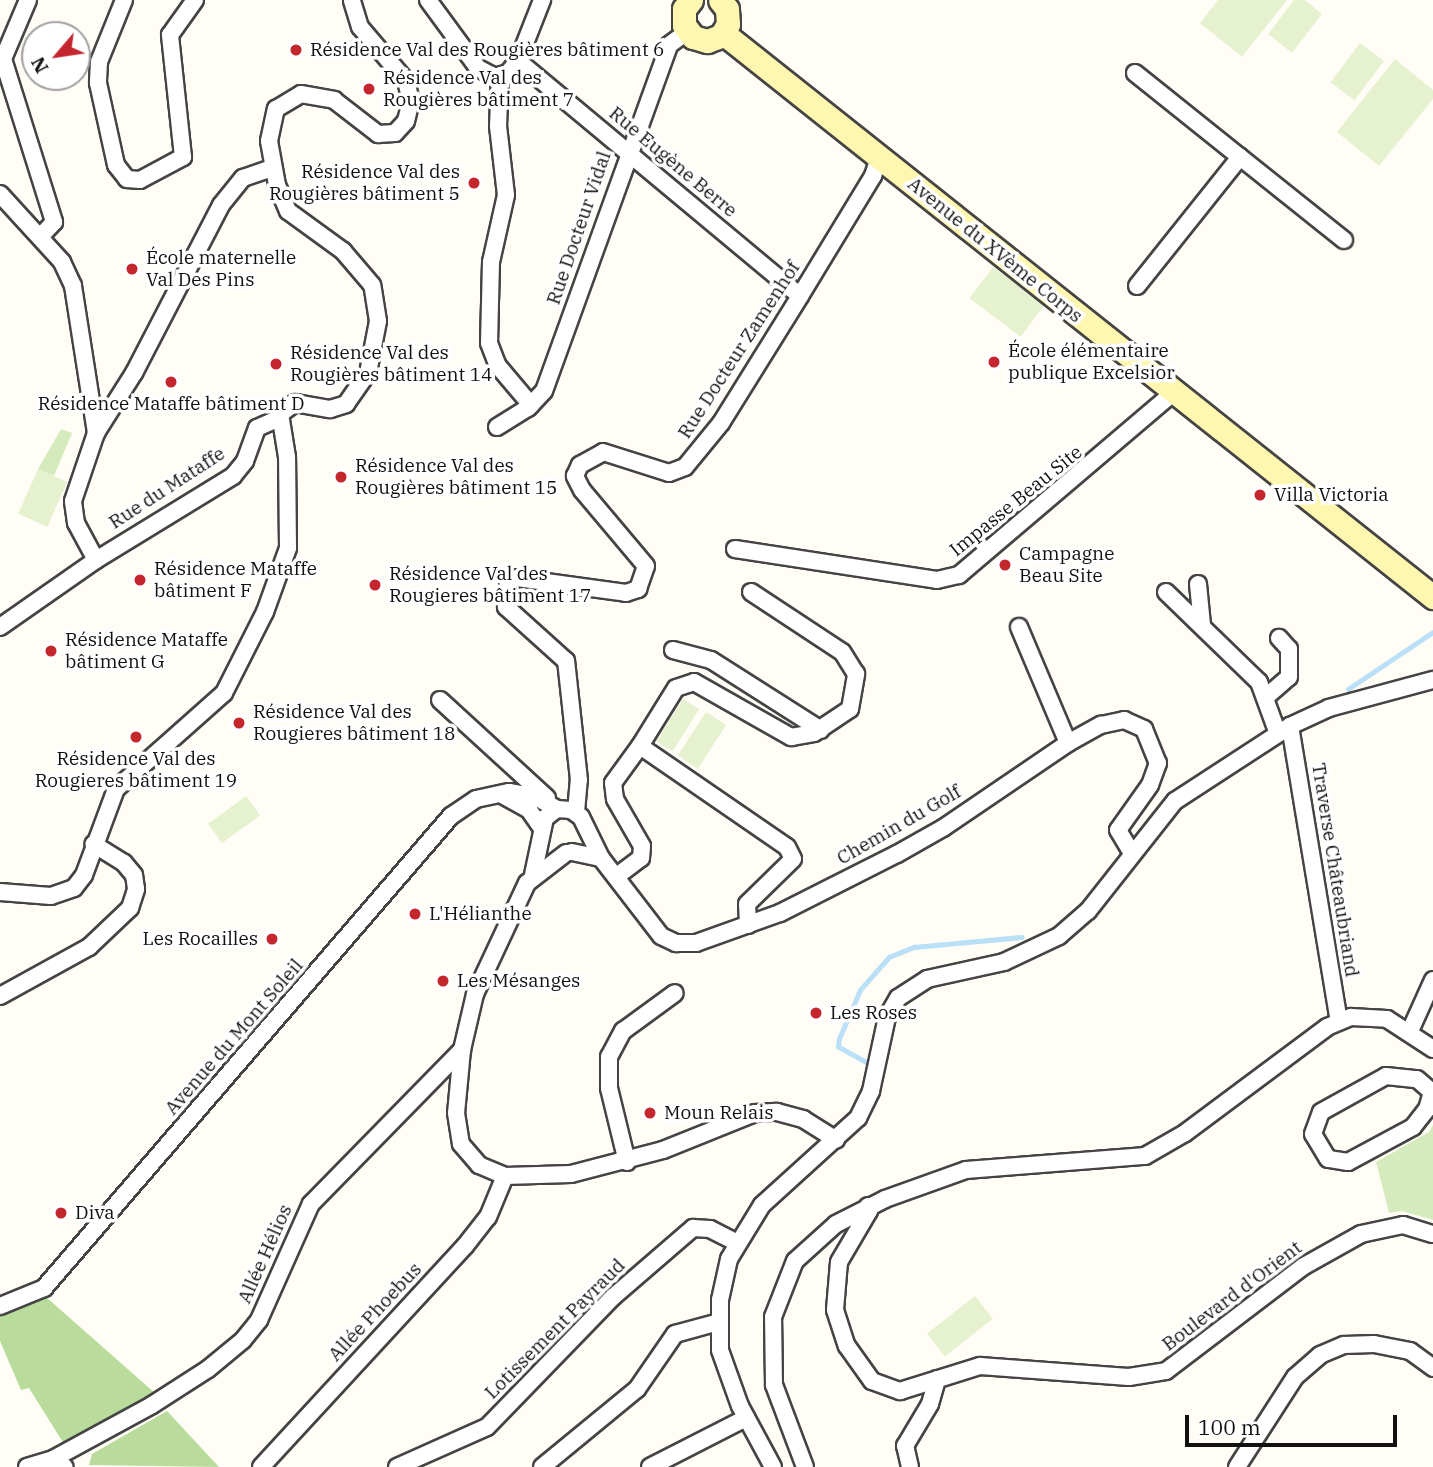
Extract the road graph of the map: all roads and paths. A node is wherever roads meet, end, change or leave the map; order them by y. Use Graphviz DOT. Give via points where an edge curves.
graph roads {
  1 [pos="28,0"];
  2 [pos="124,0"];
  3 [pos="195,0"];
  4 [pos="352,0"];
  5 [pos="428,0"];
  6 [pos="542,0"];
  7 [pos="720,0"];
  8 [pos="688,1"];
  9 [pos="687,32"];
  10 [pos="723,33"];
  11 [pos="518,61"];
  12 [pos="1135,74"];
  13 [pos="500,76"];
  14 [pos="628,152"];
  15 [pos="879,156"];
  16 [pos="1240,157"];
  17 [pos="272,168"];
  18 [pos="0,194"];
  19 [pos="41,236"];
  20 [pos="1344,240"];
  21 [pos="1137,286"];
  22 [pos="800,296"];
  23 [pos="1174,391"];
  24 [pos="531,405"];
  25 [pos="279,418"];
  26 [pos="497,427"];
  27 [pos="96,433"];
  28 [pos="735,549"];
  29 [pos="96,560"];
  30 [pos="1198,584"];
  31 [pos="751,592"];
  32 [pos="1166,592"];
  33 [pos="1433,597"];
  34 [pos="1202,625"];
  35 [pos="0,627"];
  36 [pos="1019,627"];
  37 [pos="1279,638"];
  38 [pos="673,650"];
  39 [pos="1433,680"];
  40 [pos="1266,696"];
  41 [pos="440,700"];
  42 [pos="821,730"];
  43 [pos="1284,730"];
  44 [pos="1068,743"];
  45 [pos="640,746"];
  46 [pos="499,794"];
  47 [pos="558,809"];
  48 [pos="580,818"];
  49 [pos="541,833"];
  50 [pos="94,844"];
  51 [pos="1130,852"];
  52 [pos="569,853"];
  53 [pos="601,858"];
  54 [pos="533,875"];
  55 [pos="617,876"];
  56 [pos="0,892"];
  57 [pos="748,925"];
  58 [pos="1433,980"];
  59 [pos="675,993"];
  60 [pos="0,996"];
  61 [pos="1339,1021"];
  62 [pos="1410,1031"];
  63 [pos="1433,1049"];
  64 [pos="462,1050"];
  65 [pos="426,1086"];
  66 [pos="457,1101"];
  67 [pos="1313,1134"];
  68 [pos="835,1139"];
  69 [pos="627,1162"];
  70 [pos="505,1176"];
  71 [pos="868,1206"];
  72 [pos="1433,1234"];
  73 [pos="736,1242"];
  74 [pos="0,1306"];
  75 [pos="719,1322"];
  76 [pos="1433,1368"];
  77 [pos="937,1379"];
  78 [pos="746,1418"];
  79 [pos="59,1463"];
  80 [pos="27,1467"];
  81 [pos="261,1467"];
  82 [pos="397,1467"];
  83 [pos="542,1467"];
  84 [pos="650,1467"];
  85 [pos="773,1467"];
  86 [pos="805,1467"];
  87 [pos="910,1467"];
  88 [pos="1237,1467"];
  1 -- 19 [label="street" via="3,59 54,222"];
  2 -- 3 [label="street" via="99,62 98,83 116,165 127,179 140,180 183,158 185,141 173,87 170,35"];
  4 -- 17 [label="street" via="360,27 406,81 411,101 406,121 394,133 378,134 328,97 295,96 279,105 271,118"];
  5 -- 13 [label="street" via="478,68"];
  6 -- 11 [label="street"];
  7 -- 10 [label="main road" via="729,16"];
  8 -- 9 [label="main road" via="682,17"];
  9 -- 10 [label="main road" via="707,41"];
  9 -- 14 [label="street, Rue Docteur Vidal" via="669,45"];
  10 -- 15 [label="main road, Avenue du XVème Corps"];
  11 -- 13 [label="street"];
  11 -- 14 [label="street, Rue Eugène Berre"];
  12 -- 16 [label="street"];
  13 -- 24 [label="street" via="498,126 506,195 491,262 489,343 498,366"];
  14 -- 22 [label="street, Rue Eugène Berre"];
  14 -- 24 [label="street, Rue Docteur Vidal" via="544,391"];
  15 -- 22 [label="street, Rue Docteur Zamenhof" via="873,176"];
  15 -- 23 [label="main road, Avenue du XVème Corps"];
  16 -- 20 [label="street"];
  16 -- 21 [label="street"];
  17 -- 25 [label="street, Rue du Mataffe" via="288,211 344,251 365,273 378,310 372,362 351,400 330,409 295,403"];
  17 -- 27 [label="street" via="243,178 221,205 134,373"];
  18 -- 19 [label="street"];
  19 -- 27 [label="street" via="74,286"];
  22 -- 48 [label="street, Rue Docteur Zamenhof" via="721,423 685,467 669,473 603,452 580,465 575,476 582,490 646,566 638,590 626,593 517,578 508,583 506,607 566,661"];
  23 -- 28 [label="street, Impasse Beau Site" via="959,575 937,580"];
  23 -- 33 [label="main road, Avenue du XVème Corps"];
  24 -- 26 [label="street, Rue Docteur Vidal"];
  25 -- 29 [label="street, Rue du Mataffe" via="257,428 245,461 233,476"];
  25 -- 50 [label="street" via="287,457 290,533 285,562 265,612 225,693 116,789"];
  27 -- 29 [label="street" via="73,501 76,523"];
  29 -- 35 [label="street, Rue du Mataffe"];
  30 -- 34 [label="street"];
  31 -- 42 [label="street" via="842,652 856,674 850,709"];
  32 -- 34 [label="street, Traverse Châteaubriand"];
  34 -- 40 [label="street, Traverse Châteaubriand" via="1259,682"];
  36 -- 44 [label="street"];
  37 -- 40 [label="street" via="1289,649 1289,677"];
  38 -- 42 [label="street" via="711,660"];
  39 -- 43 [label="street" via="1329,708"];
  40 -- 43 [label="street, Traverse Châteaubriand"];
  41 -- 47 [label="street"];
  42 -- 45 [label="street" via="791,737 694,682 676,688"];
  43 -- 51 [label="street" via="1175,801"];
  43 -- 61 [label="street, Traverse Châteaubriand"];
  44 -- 51 [label="street, Chemin du Golf" via="1101,724 1124,720 1144,729 1151,741 1156,774 1118,830"];
  44 -- 57 [label="street, Chemin du Golf" via="921,841"];
  45 -- 55 [label="street" via="613,783 615,799 642,846 641,858"];
  45 -- 57 [label="street" via="787,847 793,859 747,904"];
  46 -- 47 [label="street, Avenue du Mont Soleil" via="527,794"];
  46 -- 49 [label="street" via="522,805"];
  46 -- 74 [label="street, Avenue du Mont Soleil" via="476,799 451,816 44,1288"];
  47 -- 48 [label="street"];
  47 -- 49 [label="street" via="548,814"];
  48 -- 52 [label="street" via="585,837"];
  48 -- 53 [label="street, Chemin du Golf"];
  49 -- 52 [label="street" via="551,850"];
  49 -- 54 [label="street"];
  50 -- 56 [label="street" via="84,875 69,891 51,896"];
  50 -- 60 [label="street" via="134,875 136,889 130,908 89,947"];
  51 -- 68 [label="street" via="1088,911 1059,936 1004,962 927,979 898,998 887,1017 865,1104"];
  52 -- 53 [label="street"];
  52 -- 54 [label="street"];
  53 -- 55 [label="street, Chemin du Golf"];
  54 -- 64 [label="street" via="500,934 475,994"];
  55 -- 57 [label="street, Chemin du Golf" via="661,936 676,943 696,943"];
  58 -- 62 [label="street"];
  59 -- 69 [label="street" via="622,1031 609,1057 609,1088"];
  61 -- 62 [label="street" via="1375,1017"];
  61 -- 71 [label="street" via="1185,1133 1145,1156 976,1168"];
  62 -- 63 [label="street"];
  64 -- 65 [label="street, Allée Hélios"];
  64 -- 66 [label="street"];
  65 -- 66 [label="street" via="442,1086"];
  65 -- 79 [label="street, Allée Hélios" via="311,1204 259,1320 243,1340 208,1369"];
  66 -- 70 [label="street" via="461,1144 479,1165"];
  67 -- 67 [label="street" via="1328,1159 1348,1162 1413,1127 1427,1109 1432,1092 1417,1079 1386,1076 1321,1112"];
  68 -- 69 [label="street" via="803,1119 777,1112 755,1113"];
  68 -- 73 [label="street" via="783,1182"];
  69 -- 70 [label="street" via="571,1174"];
  70 -- 81 [label="street, Allée Phoebus" via="488,1217 465,1246"];
  71 -- 77 [label="street, Boulevard d'Orient" via="835,1278 835,1310 847,1346 872,1381 887,1389 914,1388"];
  71 -- 86 [label="street" via="805,1249 786,1277 773,1317 774,1385"];
  72 -- 77 [label="street, Boulevard d'Orient" via="1403,1225 1361,1234 1304,1266 1166,1371 1129,1377 980,1366"];
  73 -- 75 [label="street" via="724,1279"];
  73 -- 82 [label="street, Lotissement Payraud" via="710,1228 694,1228 613,1297 487,1427"];
  75 -- 78 [label="street" via="725,1368"];
  75 -- 83 [label="street" via="675,1334 637,1389"];
  76 -- 88 [label="street" via="1410,1352 1374,1344 1344,1345 1320,1355 1295,1377"];
  77 -- 87 [label="street" via="930,1404 905,1446"];
  78 -- 84 [label="street"];
  78 -- 85 [label="street"];
  79 -- 80 [label="street"];
}
